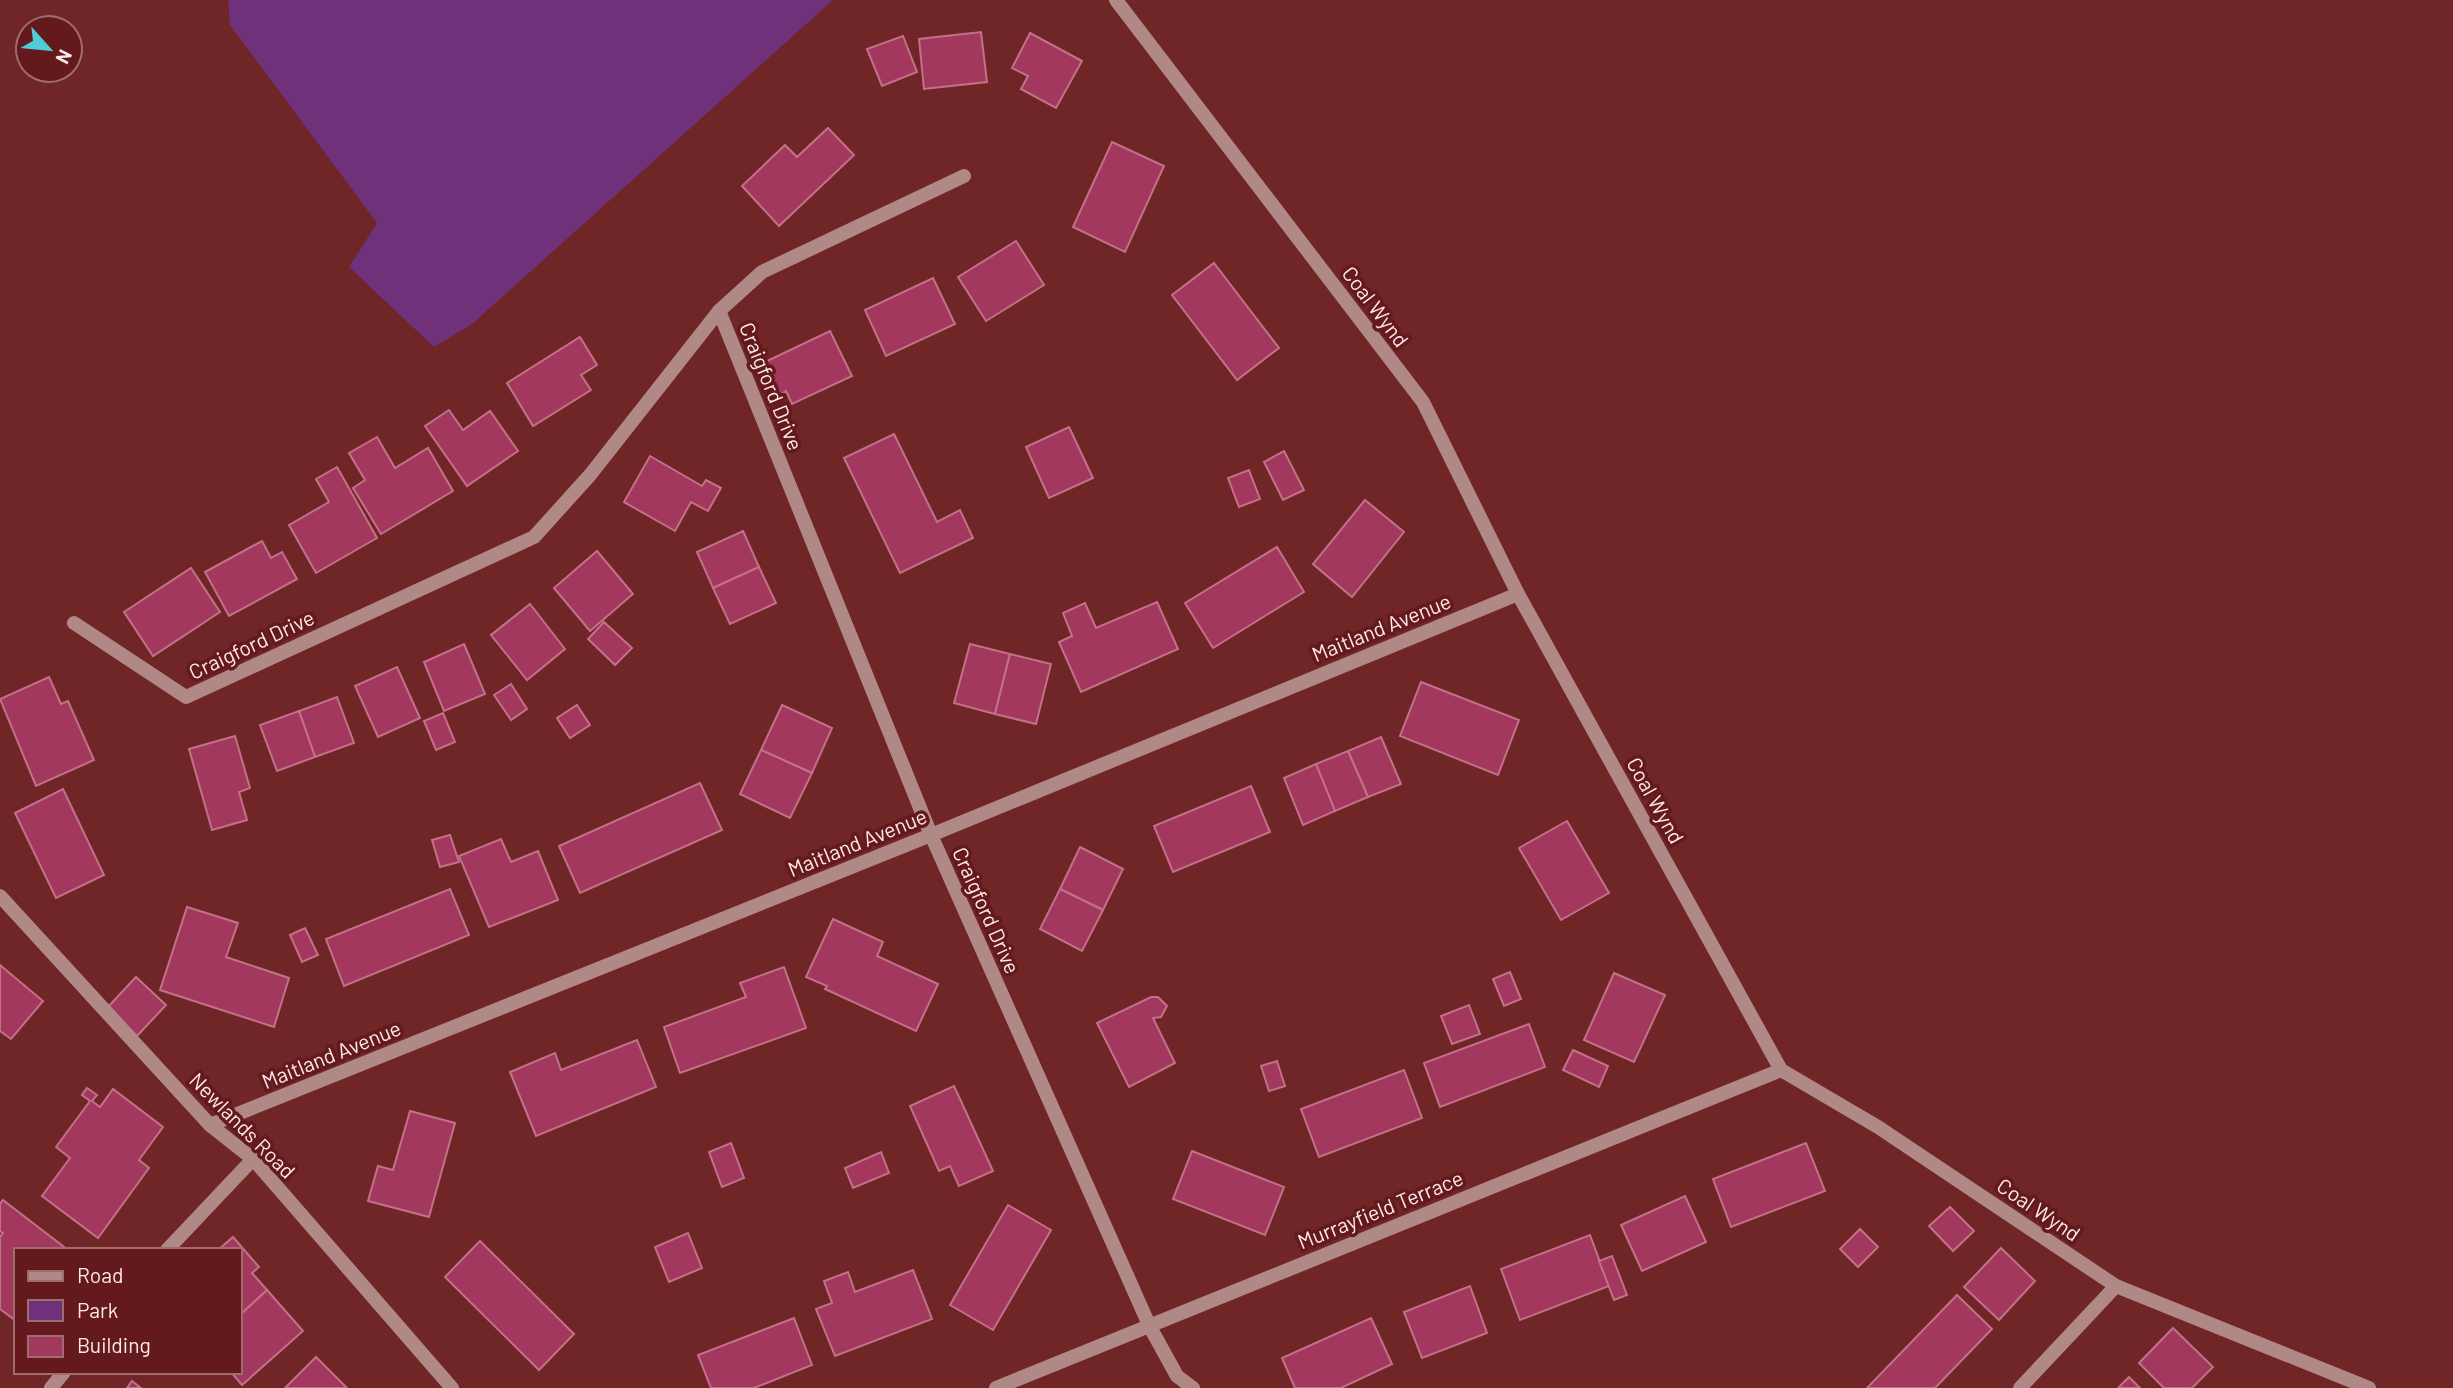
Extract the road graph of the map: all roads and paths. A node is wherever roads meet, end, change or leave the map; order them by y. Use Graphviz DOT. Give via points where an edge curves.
graph roads {
  1 [pos="1116,0"];
  2 [pos="964,176"];
  3 [pos="719,311"];
  4 [pos="1518,593"];
  5 [pos="74,623"];
  6 [pos="931,835"];
  7 [pos="0,895"];
  8 [pos="1781,1070"];
  9 [pos="210,1125"];
  10 [pos="253,1159"];
  11 [pos="169,1248"];
  12 [pos="2116,1286"];
  13 [pos="1150,1327"];
  14 [pos="62,1374"];
  15 [pos="51,1388"];
  16 [pos="452,1388"];
  17 [pos="996,1388"];
  18 [pos="1193,1388"];
  19 [pos="2020,1388"];
  20 [pos="2369,1388"];
  1 -- 4 [label="street, Coal Wynd" via="1423,402"];
  2 -- 3 [label="street, Craigford Drive" via="762,272"];
  3 -- 5 [label="street, Craigford Drive" via="590,475 534,537 186,697"];
  3 -- 6 [label="street, Craigford Drive"];
  4 -- 6 [label="street, Maitland Avenue"];
  4 -- 8 [label="street, Coal Wynd"];
  6 -- 9 [label="street, Maitland Avenue"];
  6 -- 13 [label="street, Craigford Drive"];
  7 -- 9 [label="street, Newlands Road"];
  8 -- 12 [label="street, Coal Wynd" via="1878,1127"];
  8 -- 13 [label="street, Murrayfield Terrace"];
  9 -- 10 [label="street, Newlands Road"];
  10 -- 11 [label="street"];
  10 -- 16 [label="street, Newlands Road"];
  12 -- 19 [label="street"];
  12 -- 20 [label="street, Coal Wynd"];
  13 -- 17 [label="street, Murrayfield Terrace"];
  13 -- 18 [label="street, Craigford Drive" via="1177,1376"];
  14 -- 15 [label="street"];
}
